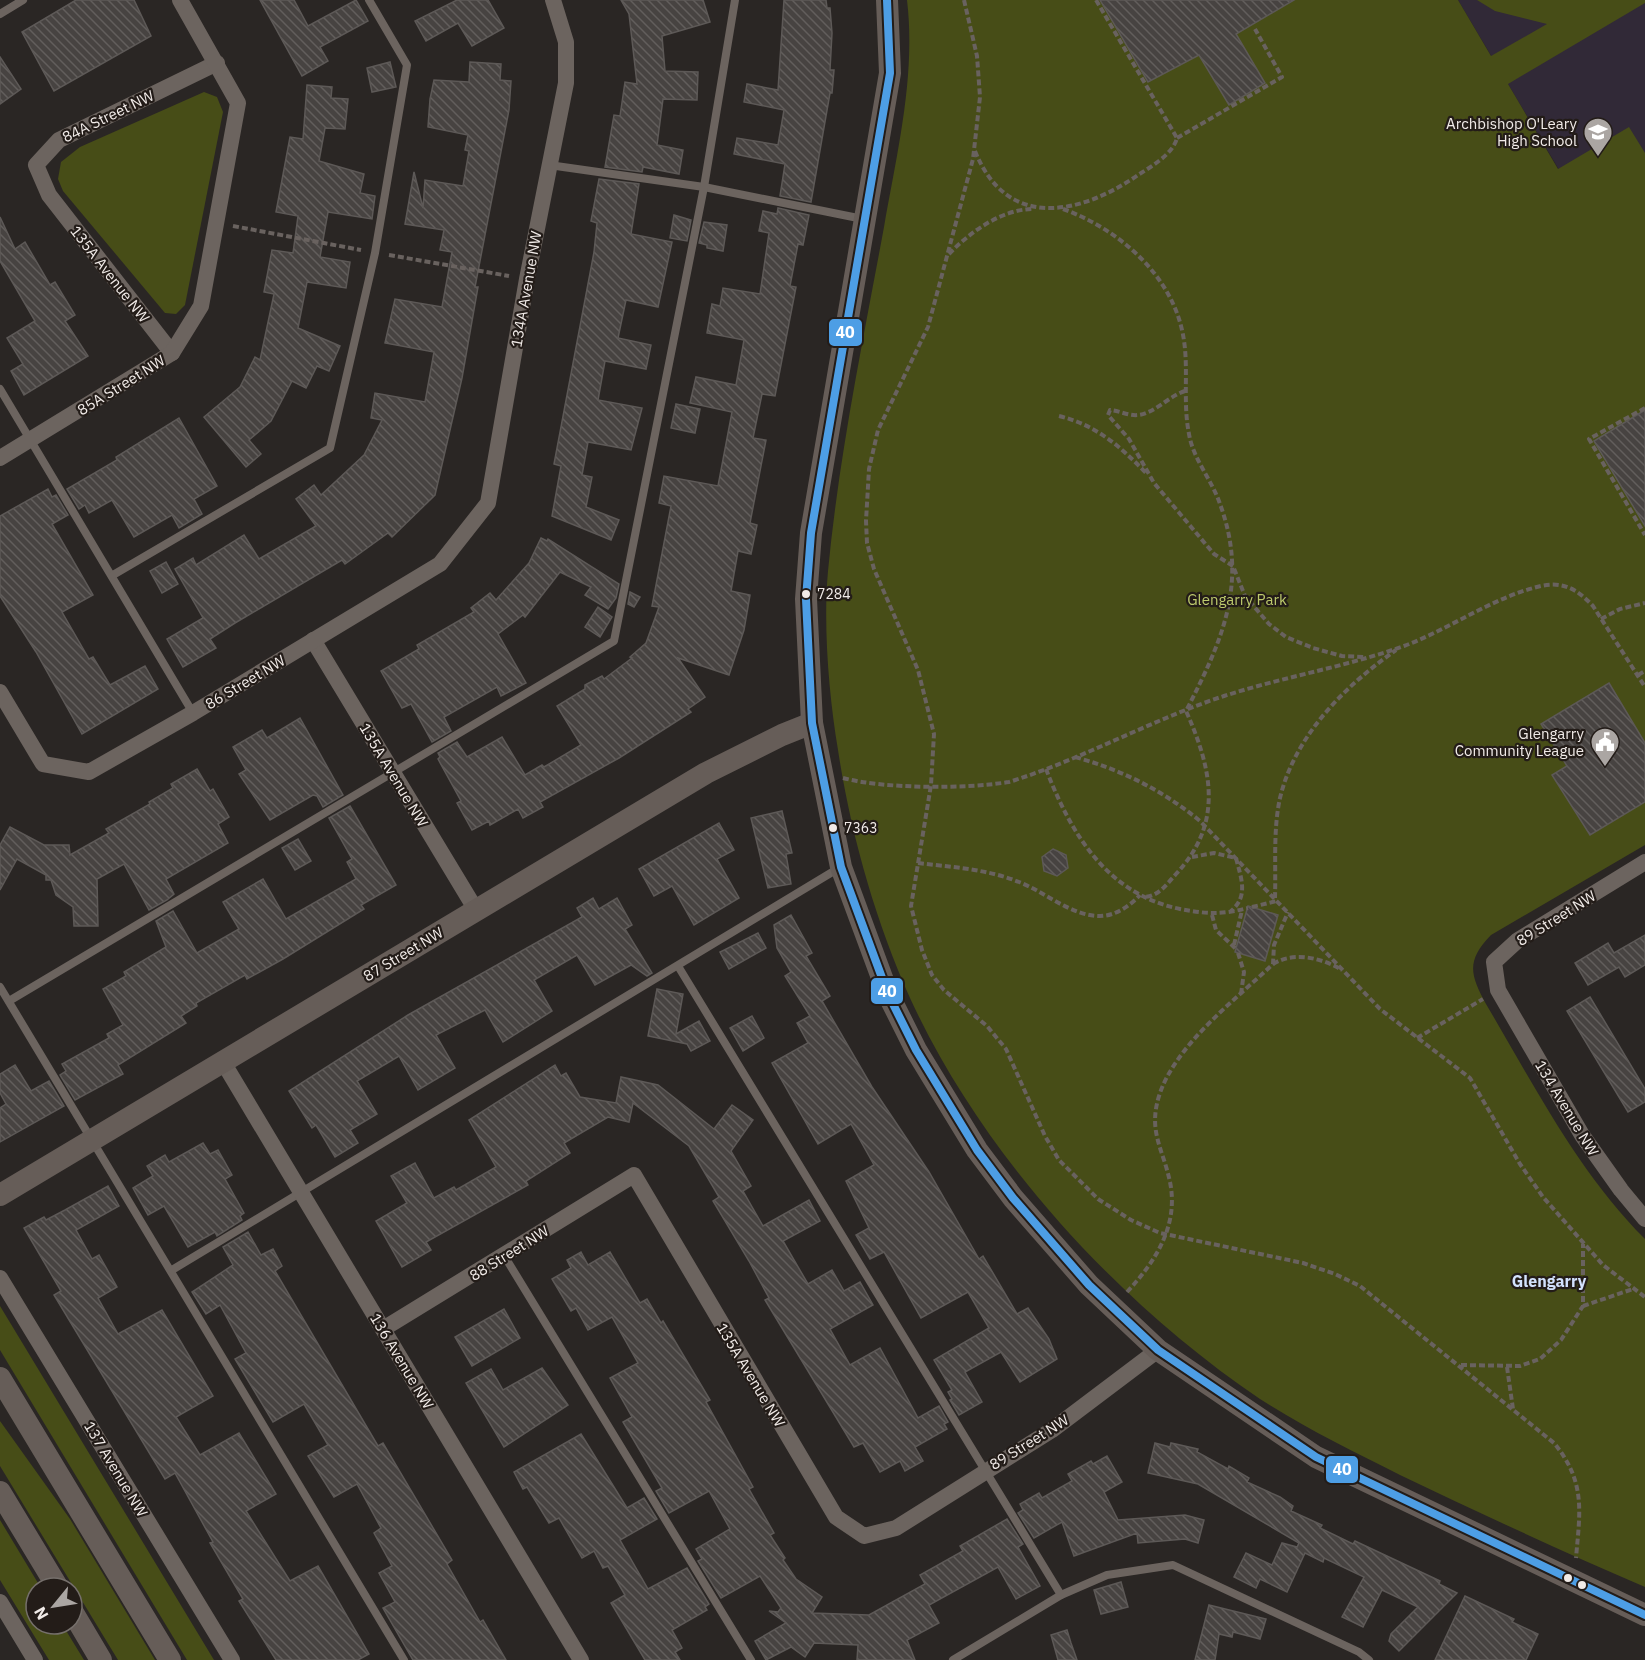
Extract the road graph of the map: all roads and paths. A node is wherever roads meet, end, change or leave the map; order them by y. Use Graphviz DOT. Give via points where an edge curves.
graph roads {
  1 [pos="23,0"];
  2 [pos="180,0"];
  3 [pos="369,0"];
  4 [pos="553,0"];
  5 [pos="735,0"];
  6 [pos="887,0"];
  7 [pos="964,0"];
  8 [pos="1096,0"];
  9 [pos="0,14"];
  10 [pos="1255,29"];
  11 [pos="217,63"];
  12 [pos="1177,138"];
  13 [pos="974,150"];
  14 [pos="549,165"];
  15 [pos="704,187"];
  16 [pos="49,195"];
  17 [pos="1043,209"];
  18 [pos="1063,209"];
  19 [pos="864,219"];
  20 [pos="949,254"];
  21 [pos="172,353"];
  22 [pos="0,389"];
  23 [pos="1185,391"];
  24 [pos="1645,408"];
  25 [pos="1059,416"];
  26 [pos="31,440"];
  27 [pos="0,458"];
  28 [pos="1155,483"];
  29 [pos="1645,535"];
  30 [pos="440,564"];
  31 [pos="1233,566"];
  32 [pos="113,575"];
  33 [pos="1645,603"];
  34 [pos="1601,619"];
  35 [pos="313,640"];
  36 [pos="1398,648"];
  37 [pos="1368,657"];
  38 [pos="1645,671"];
  39 [pos="1638,675"];
  40 [pos="1645,687"];
  41 [pos="0,692"];
  42 [pos="1186,711"];
  43 [pos="193,713"];
  44 [pos="812,723"];
  45 [pos="1075,757"];
  46 [pos="1046,769"];
  47 [pos="393,773"];
  48 [pos="839,777"];
  49 [pos="931,785"];
  50 [pos="1204,825"];
  51 [pos="1190,858"];
  52 [pos="1236,858"];
  53 [pos="1645,862"];
  54 [pos="918,863"];
  55 [pos="841,867"];
  56 [pos="1141,896"];
  57 [pos="1276,900"];
  58 [pos="476,910"];
  59 [pos="1242,910"];
  60 [pos="1288,912"];
  61 [pos="1228,913"];
  62 [pos="1212,915"];
  63 [pos="1236,949"];
  64 [pos="1273,964"];
  65 [pos="678,966"];
  66 [pos="1347,974"];
  67 [pos="0,987"];
  68 [pos="1498,990"];
  69 [pos="1241,995"];
  70 [pos="9,1001"];
  71 [pos="1417,1038"];
  72 [pos="223,1062"];
  73 [pos="92,1140"];
  74 [pos="634,1175"];
  75 [pos="301,1190"];
  76 [pos="0,1195"];
  77 [pos="1645,1219"];
  78 [pos="1165,1235"];
  79 [pos="1582,1243"];
  80 [pos="505,1257"];
  81 [pos="172,1270"];
  82 [pos="0,1278"];
  83 [pos="1633,1288"];
  84 [pos="1127,1292"];
  85 [pos="1645,1297"];
  86 [pos="1583,1306"];
  87 [pos="384,1329"];
  88 [pos="1158,1350"];
  89 [pos="1459,1365"];
  90 [pos="1507,1367"];
  91 [pos="0,1378"];
  92 [pos="1513,1410"];
  93 [pos="983,1471"];
  94 [pos="0,1492"];
  95 [pos="896,1528"];
  96 [pos="51,1576"];
  97 [pos="1573,1580"];
  98 [pos="1061,1595"];
  99 [pos="0,1602"];
  100 [pos="1645,1615"];
  101 [pos="84,1631"];
  102 [pos="35,1660"];
  103 [pos="101,1660"];
  104 [pos="170,1660"];
  105 [pos="232,1660"];
  106 [pos="404,1660"];
  107 [pos="581,1660"];
  108 [pos="751,1660"];
  109 [pos="953,1660"];
  110 [pos="1369,1660"];
  1 -- 9 [label="lane"];
  2 -- 11 [label="street"];
  3 -- 32 [label="lane" via="407,66 375,253 330,448"];
  4 -- 14 [label="street, 134A Avenue NW" via="566,42 566,83"];
  5 -- 15 [label="lane"];
  6 -- 19 [label="street" via="890,73"];
  7 -- 13 [label="path" via="980,97"];
  8 -- 12 [label="path"];
  10 -- 12 [label="path" via="1282,77"];
  11 -- 16 [label="street, 84A Street NW" via="59,140 36,165"];
  11 -- 21 [label="street, 85A Street NW" via="238,103 201,306"];
  12 -- 18 [label="path" via="1175,147 1124,185 1099,199"];
  13 -- 17 [label="path" via="986,173 1011,198"];
  13 -- 20 [label="path"];
  14 -- 15 [label="lane"];
  14 -- 30 [label="street, 134A Avenue NW" via="488,503"];
  15 -- 19 [label="lane"];
  15 -- 47 [label="lane" via="614,641"];
  16 -- 21 [label="street, 135A Avenue NW"];
  17 -- 18 [label="path"];
  17 -- 20 [label="path" via="1017,211 988,223"];
  18 -- 23 [label="path" via="1087,218 1134,252 1163,285 1182,330"];
  19 -- 44 [label="street" via="811,533 806,599"];
  20 -- 49 [label="path" via="922,344 878,430 869,469 866,521 874,570 907,643 929,707 935,751"];
  21 -- 26 [label="street, 85A Street NW"];
  22 -- 26 [label="lane"];
  23 -- 28 [label="path" via="1140,415 1108,412"];
  23 -- 31 [label="path" via="1189,436 1227,524"];
  24 -- 29 [label="path" via="1589,439"];
  25 -- 28 [label="path" via="1095,428 1108,437"];
  26 -- 27 [label="street, 85A Street NW"];
  26 -- 32 [label="lane"];
  28 -- 31 [label="path" via="1214,554"];
  30 -- 35 [label="street, 86 Street NW"];
  31 -- 37 [label="path" via="1255,610 1286,637 1342,656"];
  31 -- 42 [label="path" via="1225,626"];
  32 -- 43 [label="lane"];
  33 -- 34 [label="path"];
  34 -- 36 [label="path" via="1573,588 1558,584 1542,586"];
  34 -- 39 [label="path"];
  35 -- 43 [label="street, 86 Street NW"];
  35 -- 47 [label="street, 135A Avenue NW"];
  36 -- 37 [label="path"];
  36 -- 57 [label="path" via="1339,697 1296,758 1280,800"];
  37 -- 42 [label="path" via="1224,696"];
  38 -- 39 [label="path"];
  39 -- 40 [label="path"];
  41 -- 43 [label="street, 86 Street NW" via="43,764 89,772"];
  42 -- 45 [label="path"];
  42 -- 50 [label="path" via="1209,777"];
  44 -- 55 [label="street"];
  44 -- 58 [label="street, 87 Street NW" via="706,772"];
  45 -- 46 [label="path"];
  45 -- 50 [label="path" via="1126,772 1171,798"];
  46 -- 49 [label="path" via="989,785"];
  46 -- 56 [label="path" via="1084,847 1107,872"];
  47 -- 58 [label="street, 135A Avenue NW"];
  47 -- 70 [label="lane"];
  48 -- 49 [label="path" via="857,782"];
  49 -- 54 [label="path"];
  50 -- 51 [label="path"];
  50 -- 52 [label="path"];
  51 -- 52 [label="path" via="1214,853"];
  51 -- 56 [label="path" via="1155,895"];
  52 -- 57 [label="path"];
  52 -- 61 [label="path" via="1242,898"];
  53 -- 68 [label="street, 89 Street NW" via="1518,940 1494,962"];
  54 -- 56 [label="path" via="1002,876 1097,916 1121,910"];
  54 -- 78 [label="path" via="912,918 932,975 1006,1049 1045,1136 1078,1182 1131,1220"];
  55 -- 65 [label="lane"];
  55 -- 88 [label="street" via="888,994 932,1078 977,1150 1051,1244"];
  56 -- 62 [label="path" via="1161,905"];
  57 -- 59 [label="path"];
  57 -- 60 [label="path"];
  58 -- 72 [label="street, 87 Street NW"];
  59 -- 61 [label="path"];
  59 -- 63 [label="path"];
  60 -- 64 [label="path" via="1274,945"];
  60 -- 66 [label="path"];
  61 -- 62 [label="path"];
  62 -- 63 [label="path" via="1216,930"];
  63 -- 69 [label="path" via="1244,972"];
  64 -- 66 [label="path" via="1280,959 1308,957"];
  64 -- 69 [label="path"];
  65 -- 75 [label="lane"];
  65 -- 93 [label="lane"];
  66 -- 71 [label="path" via="1380,1010"];
  67 -- 70 [label="lane"];
  68 -- 71 [label="path"];
  68 -- 77 [label="street, 134 Avenue NW" via="1582,1135"];
  69 -- 78 [label="path" via="1181,1055 1159,1095 1157,1141 1170,1182 1171,1199"];
  70 -- 73 [label="lane"];
  71 -- 79 [label="path" via="1470,1078 1520,1164"];
  72 -- 73 [label="street, 87 Street NW"];
  72 -- 75 [label="street, 136 Avenue NW"];
  73 -- 76 [label="street, 87 Street NW"];
  73 -- 81 [label="lane"];
  74 -- 80 [label="street, 88 Street NW"];
  74 -- 95 [label="street, 135A Avenue NW" via="836,1517 864,1536"];
  75 -- 81 [label="lane"];
  75 -- 87 [label="street, 136 Avenue NW"];
  78 -- 84 [label="path" via="1156,1257"];
  78 -- 89 [label="path" via="1296,1261 1335,1274 1360,1286"];
  79 -- 83 [label="path"];
  79 -- 86 [label="path"];
  80 -- 87 [label="street, 88 Street NW"];
  80 -- 108 [label="lane"];
  81 -- 106 [label="lane"];
  82 -- 105 [label="street, 137 Avenue NW"];
  83 -- 85 [label="path"];
  83 -- 86 [label="path"];
  86 -- 90 [label="path" via="1561,1340 1540,1359"];
  87 -- 107 [label="street, 136 Avenue NW"];
  88 -- 93 [label="street, 89 Street NW" via="1052,1430"];
  88 -- 97 [label="street" via="1316,1457"];
  89 -- 90 [label="path"];
  89 -- 92 [label="path"];
  90 -- 92 [label="path"];
  91 -- 104 [label="street"];
  92 -- 97 [label="path" via="1554,1443 1577,1482 1581,1504"];
  93 -- 95 [label="street, 89 Street NW"];
  93 -- 98 [label="lane"];
  94 -- 96 [label="street"];
  97 -- 100 [label="street"];
  98 -- 109 [label="lane"];
  98 -- 110 [label="lane" via="1107,1575 1173,1565"];
  99 -- 102 [label="street"];
  101 -- 103 [label="street"];
}
